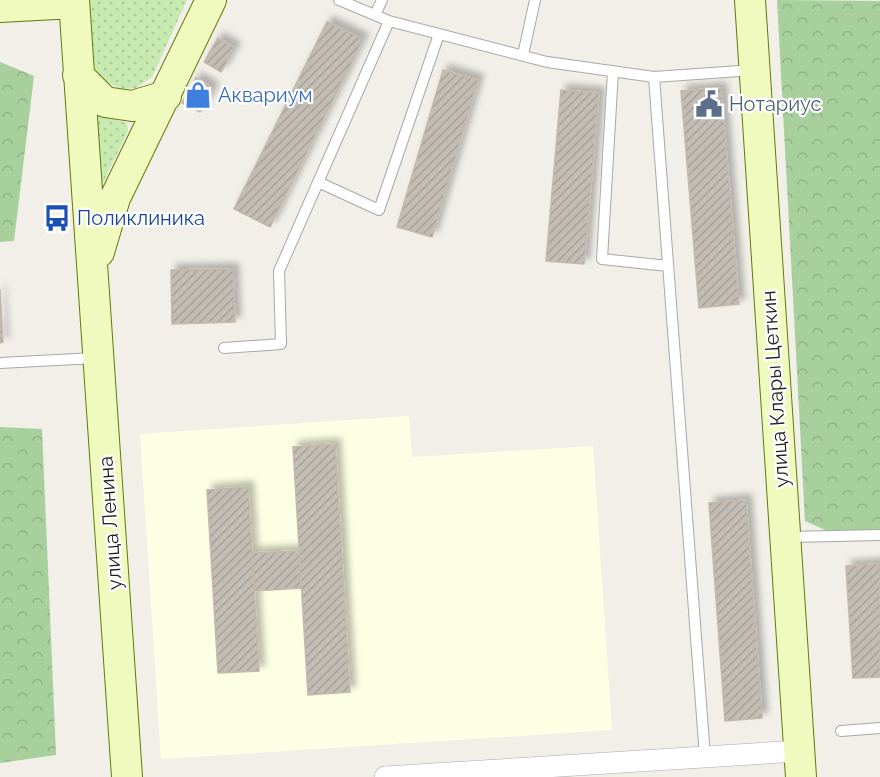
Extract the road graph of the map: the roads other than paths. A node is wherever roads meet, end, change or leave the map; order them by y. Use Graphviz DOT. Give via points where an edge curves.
graph roads {
  1 [pos="212,0"];
  2 [pos="339,0"];
  3 [pos="382,0"];
  4 [pos="535,0"];
  5 [pos="750,0"];
  6 [pos="74,2"];
  7 [pos="0,7"];
  8 [pos="375,15"];
  9 [pos="389,21"];
  10 [pos="439,34"];
  11 [pos="523,55"];
  12 [pos="754,70"];
  13 [pos="613,71"];
  14 [pos="78,75"];
  15 [pos="654,77"];
  16 [pos="166,96"];
  17 [pos="318,182"];
  18 [pos="668,266"];
  19 [pos="93,269"];
  20 [pos="224,348"];
  21 [pos="99,357"];
  22 [pos="0,363"];
  23 [pos="880,534"];
  24 [pos="785,537"];
  25 [pos="880,728"];
  26 [pos="841,731"];
  27 [pos="705,757"];
  28 [pos="800,764"];
  29 [pos="128,777"];
  30 [pos="385,777"];
  1 -- 16 [label="street"];
  2 -- 8 [label="lane"];
  3 -- 8 [label="lane"];
  4 -- 11 [label="lane"];
  5 -- 12 [label="street, улица Клары Цеткин"];
  6 -- 7 [label="street"];
  6 -- 14 [label="street, улица Ленина"];
  8 -- 9 [label="lane"];
  9 -- 10 [label="lane"];
  9 -- 17 [label="lane"];
  10 -- 11 [label="lane"];
  10 -- 17 [label="lane" via="379,210"];
  11 -- 13 [label="lane"];
  12 -- 15 [label="lane"];
  12 -- 24 [label="street, улица Клары Цеткин"];
  13 -- 15 [label="lane"];
  13 -- 18 [label="lane" via="602,259"];
  14 -- 16 [label="street" via="105,102 132,106"];
  14 -- 19 [label="street, улица Ленина"];
  15 -- 18 [label="lane"];
  16 -- 19 [label="street" via="115,198"];
  17 -- 20 [label="lane" via="279,271 281,344"];
  18 -- 27 [label="lane"];
  19 -- 21 [label="street, улица Ленина"];
  21 -- 22 [label="lane"];
  21 -- 29 [label="street, улица Ленина"];
  23 -- 24 [label="lane"];
  24 -- 28 [label="street, улица Клары Цеткин"];
  25 -- 26 [label="lane"];
  27 -- 28 [label="street"];
  27 -- 30 [label="street"];
}
